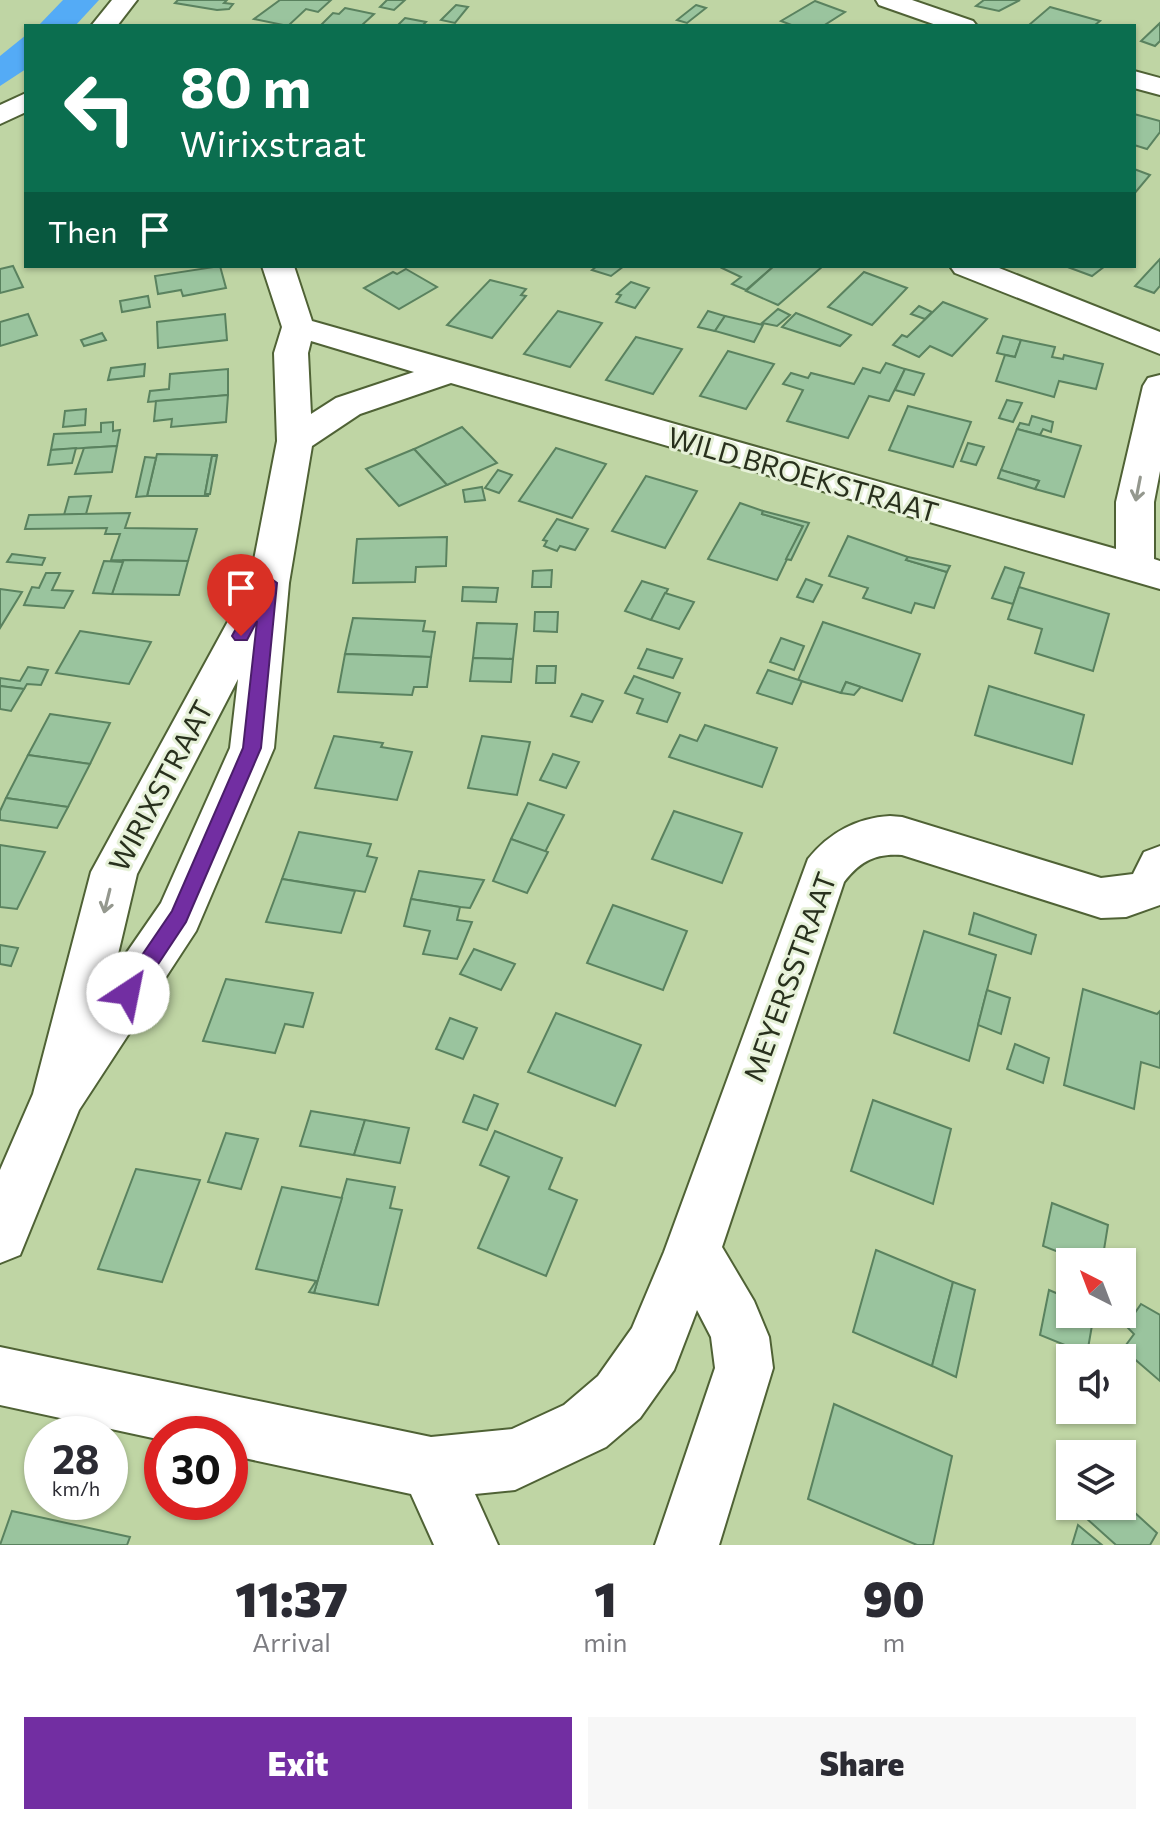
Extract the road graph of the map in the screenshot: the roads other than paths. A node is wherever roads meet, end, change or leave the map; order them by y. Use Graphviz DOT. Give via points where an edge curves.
graph roads {
  1 [pos="125,0"];
  2 [pos="888,0"];
  3 [pos="111,24"];
  4 [pos="958,24"];
  5 [pos="1136,80"];
  6 [pos="1160,87"];
  7 [pos="24,102"];
  8 [pos="0,116"];
  9 [pos="279,268"];
  10 [pos="971,268"];
  11 [pos="298,327"];
  12 [pos="1160,344"];
  13 [pos="448,372"];
  14 [pos="1160,386"];
  15 [pos="295,441"];
  16 [pos="1148,572"];
  17 [pos="269,583"];
  18 [pos="1160,866"];
  19 [pos="59,1094"];
  20 [pos="0,1235"];
  21 [pos="692,1252"];
  22 [pos="0,1376"];
  23 [pos="431,1468"];
  24 [pos="466,1545"];
  25 [pos="687,1545"];
  1 -- 3 [label="street"];
  2 -- 4 [label="street"];
  5 -- 6 [label="street"];
  7 -- 8 [label="street"];
  9 -- 11 [label="street, WIRIXSTRAAT"];
  10 -- 12 [label="street"];
  11 -- 13 [label="street, WILD BROEKSTRAAT"];
  11 -- 15 [label="street, WIRIXSTRAAT" via="291,353"];
  13 -- 15 [label="street" via="348,406"];
  13 -- 16 [label="street, WILD BROEKSTRAAT"];
  14 -- 16 [label="street, one-way" via="1135,502"];
  15 -- 17 [label="street, WIRIXSTRAAT"];
  17 -- 19 [label="street, WIRIXSTRAAT, one-way" via="114,872"];
  17 -- 19 [label="street, WIRIXSTRAAT" via="252,748 179,916"];
  18 -- 21 [label="street, MEYERSSTRAAT" via="1150,888 1126,897 1101,898 902,836 883,833 838,853 824,873"];
  19 -- 20 [label="street, WIRIXSTRAAT"];
  21 -- 23 [label="street, MEYERSSTRAAT" via="653,1349 619,1397 585,1426 515,1459"];
  21 -- 25 [label="street" via="721,1295 744,1349 740,1381"];
  22 -- 23 [label="street, MEYERSSTRAAT"];
  23 -- 24 [label="street"];
}
